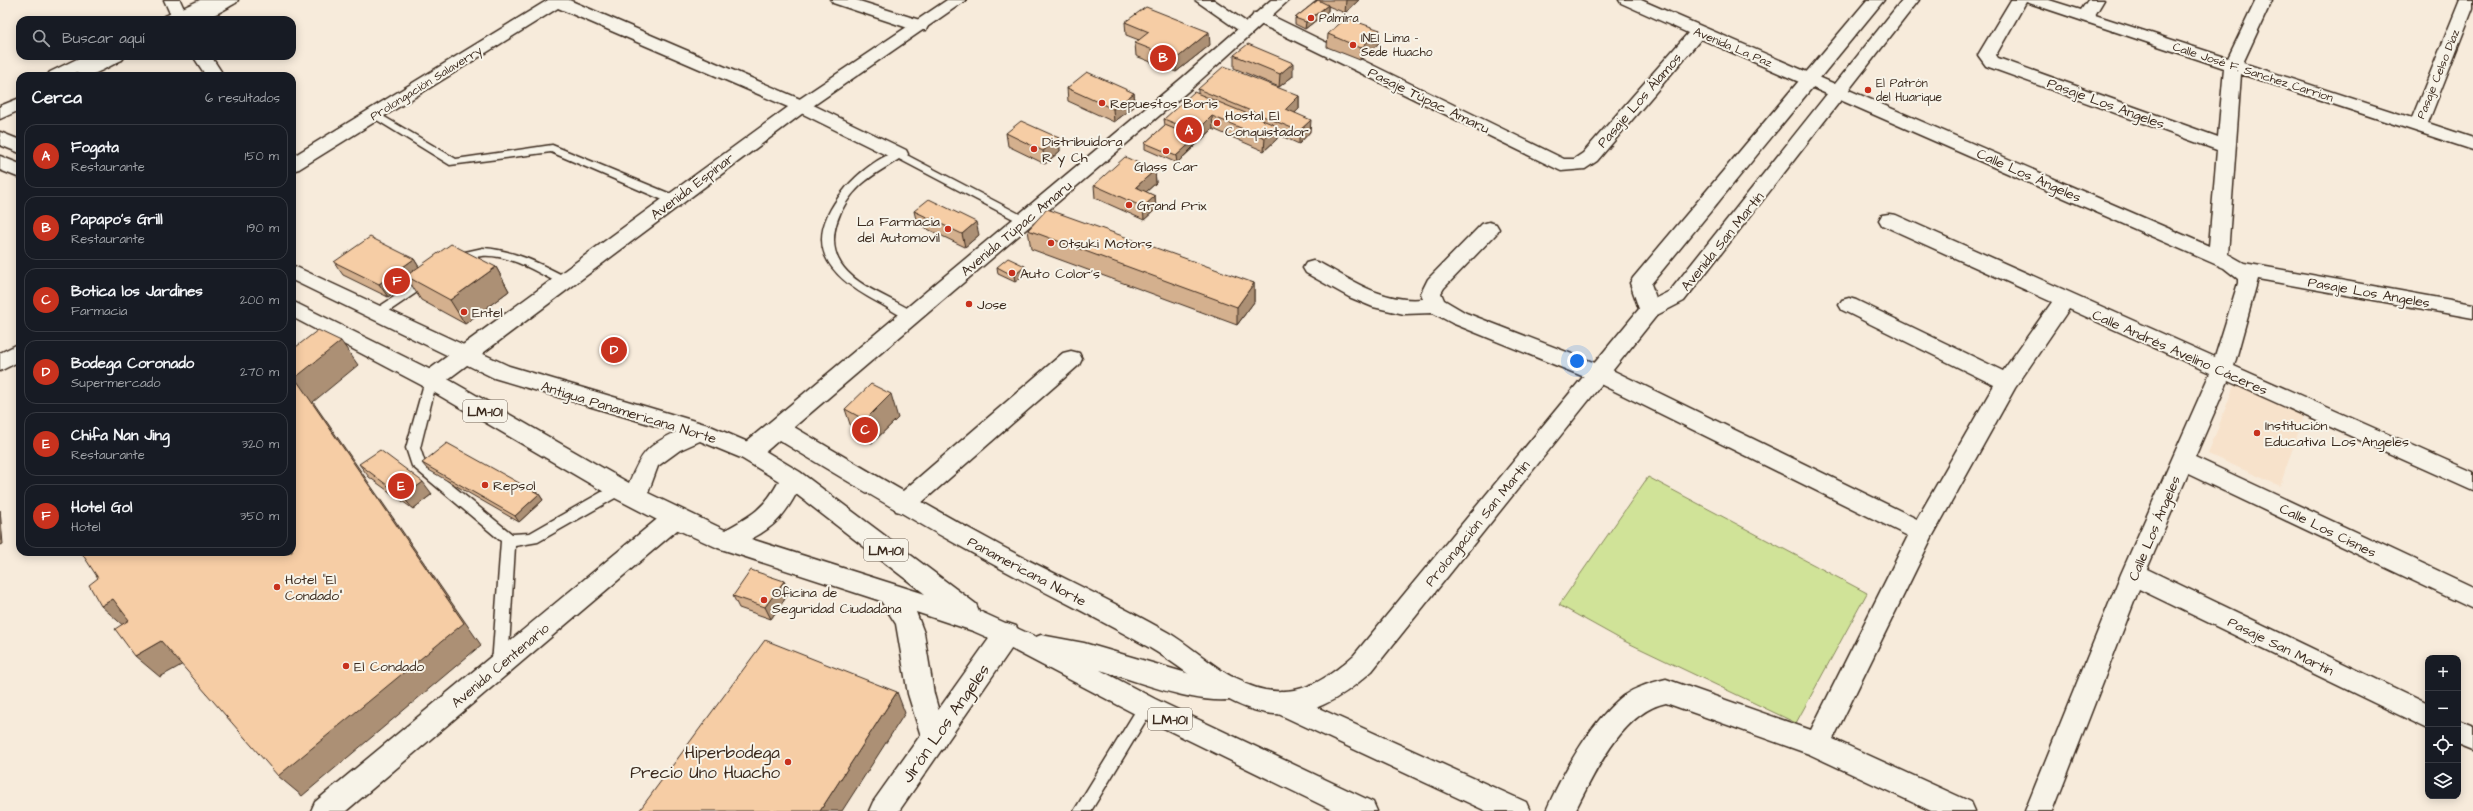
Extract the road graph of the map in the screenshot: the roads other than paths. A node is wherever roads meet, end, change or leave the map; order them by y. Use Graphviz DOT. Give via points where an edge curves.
graph roads {
  1 [pos="172,0"];
  2 [pos="212,0"];
  3 [pos="230,0"];
  4 [pos="839,0"];
  5 [pos="958,0"];
  6 [pos="1203,0"];
  7 [pos="1281,0"];
  8 [pos="1627,0"];
  9 [pos="1876,0"];
  10 [pos="1911,0"];
  11 [pos="2019,0"];
  12 [pos="2033,0"];
  13 [pos="2096,0"];
  14 [pos="2264,0"];
  15 [pos="2468,0"];
  16 [pos="558,1"];
  17 [pos="179,16"];
  18 [pos="185,16"];
  19 [pos="188,16"];
  20 [pos="2086,16"];
  21 [pos="1253,23"];
  22 [pos="920,26"];
  23 [pos="1698,32"];
  24 [pos="89,60"];
  25 [pos="108,60"];
  26 [pos="205,60"];
  27 [pos="2233,65"];
  28 [pos="64,72"];
  29 [pos="83,72"];
  30 [pos="212,72"];
  31 [pos="1808,79"];
  32 [pos="1840,92"];
  33 [pos="16,96"];
  34 [pos="0,103"];
  35 [pos="16,105"];
  36 [pos="801,106"];
  37 [pos="0,113"];
  38 [pos="376,115"];
  39 [pos="2417,126"];
  40 [pos="0,138"];
  41 [pos="2473,144"];
  42 [pos="16,145"];
  43 [pos="2225,146"];
  44 [pos="899,154"];
  45 [pos="0,162"];
  46 [pos="296,163"];
  47 [pos="1578,164"];
  48 [pos="16,170"];
  49 [pos="674,200"];
  50 [pos="1025,220"];
  51 [pos="1888,220"];
  52 [pos="1489,229"];
  53 [pos="2218,258"];
  54 [pos="1312,268"];
  55 [pos="2241,269"];
  56 [pos="296,274"];
  57 [pos="564,281"];
  58 [pos="2064,300"];
  59 [pos="1436,305"];
  60 [pos="1849,305"];
  61 [pos="296,310"];
  62 [pos="1650,310"];
  63 [pos="2473,311"];
  64 [pos="378,313"];
  65 [pos="910,316"];
  66 [pos="16,354"];
  67 [pos="465,355"];
  68 [pos="1071,359"];
  69 [pos="0,363"];
  70 [pos="2222,370"];
  71 [pos="1600,374"];
  72 [pos="431,380"];
  73 [pos="2007,382"];
  74 [pos="778,428"];
  75 [pos="700,431"];
  76 [pos="749,452"];
  77 [pos="2183,461"];
  78 [pos="792,478"];
  79 [pos="2473,482"];
  80 [pos="627,492"];
  81 [pos="904,504"];
  82 [pos="675,518"];
  83 [pos="1922,532"];
  84 [pos="508,539"];
  85 [pos="726,540"];
  86 [pos="2133,574"];
  87 [pos="889,593"];
  88 [pos="2473,599"];
  89 [pos="980,622"];
  90 [pos="1014,638"];
  91 [pos="500,665"];
  92 [pos="1234,689"];
  93 [pos="1281,703"];
  94 [pos="1146,707"];
  95 [pos="2425,716"];
  96 [pos="2461,733"];
  97 [pos="2473,739"];
  98 [pos="934,740"];
  99 [pos="1817,745"];
  100 [pos="326,811"];
  101 [pos="883,811"];
  102 [pos="1082,811"];
  103 [pos="1363,811"];
  104 [pos="1516,811"];
  105 [pos="1560,811"];
  106 [pos="1961,811"];
  107 [pos="2039,811"];
  1 -- 17 [label="street"];
  2 -- 18 [label="street"];
  3 -- 19 [label="street"];
  4 -- 22 [label="street"];
  5 -- 22 [label="street, Avenida Espinar"];
  6 -- 21 [label="street, Pasaje Túpac Amaru"];
  7 -- 21 [label="street, Avenida Túpac Amaru"];
  8 -- 23 [label="street, Avenida La Paz"];
  9 -- 31 [label="street"];
  10 -- 32 [label="street, Avenida San Martín"];
  11 -- 43 [label="street, Pasaje Los Angeles" via="1987,55 1992,62"];
  12 -- 20 [label="street, Calle José F. Sanchez Carrion"];
  13 -- 20 [label="street"];
  14 -- 27 [label="street"];
  15 -- 39 [label="street, Pasaje Celso Diaz"];
  16 -- 36 [label="street"];
  16 -- 38 [label="street, Prolongación Salaverry"];
  20 -- 27 [label="street, Calle José F. Sanchez Carrion"];
  21 -- 47 [label="street, Pasaje Túpac Amaru" via="1561,165"];
  21 -- 50 [label="street, Avenida Túpac Amaru" via="1188,82"];
  22 -- 36 [label="street, Avenida Espinar"];
  23 -- 31 [label="street, Avenida La Paz"];
  23 -- 47 [label="street, Pasaje Los Álamos" via="1590,157"];
  24 -- 28 [label="street"];
  25 -- 29 [label="street"];
  26 -- 30 [label="street"];
  27 -- 39 [label="street, Calle José F. Sanchez Carrion"];
  27 -- 43 [label="street"];
  31 -- 32 [label="street, Avenida La Paz"];
  31 -- 62 [label="street" via="1640,283"];
  32 -- 53 [label="street, Calle Los Ángeles"];
  32 -- 62 [label="street, Avenida San Martín" via="1677,296"];
  33 -- 34 [label="street"];
  35 -- 37 [label="street"];
  36 -- 44 [label="street"];
  36 -- 49 [label="street, Avenida Espinar"];
  38 -- 46 [label="street, Prolongación Salaverry"];
  38 -- 49 [label="lane" via="454,163 552,148"];
  39 -- 41 [label="street, Calle José F. Sanchez Carrion"];
  40 -- 42 [label="street"];
  43 -- 53 [label="street"];
  44 -- 50 [label="lane"];
  44 -- 65 [label="lane" via="855,184 835,211 826,234 831,259 852,282 896,305"];
  45 -- 48 [label="street"];
  49 -- 57 [label="street, Avenida Espinar"];
  50 -- 65 [label="street, Avenida Túpac Amaru"];
  51 -- 58 [label="street, Calle Andrés Avelino Cáceres"];
  52 -- 59 [label="street" via="1435,284 1431,293"];
  53 -- 55 [label="street, Calle Los Ángeles"];
  54 -- 59 [label="street" via="1370,298 1388,304 1405,307"];
  55 -- 63 [label="street, Pasaje Los Angeles"];
  55 -- 70 [label="street, Calle Los Ángeles" via="2248,276 2248,283"];
  56 -- 64 [label="street, Antigua Panamericana Norte / LM-101"];
  57 -- 64 [label="lane" via="502,253 482,251 463,256"];
  57 -- 67 [label="street, Avenida Espinar"];
  58 -- 70 [label="street, Calle Andrés Avelino Cáceres"];
  58 -- 73 [label="street"];
  59 -- 71 [label="street" via="1458,318"];
  60 -- 73 [label="street"];
  61 -- 72 [label="street, Antigua Panamericana Norte / LM-101"];
  62 -- 71 [label="street, Prolongación San Martin"];
  64 -- 67 [label="street, Antigua Panamericana Norte / LM-101"];
  65 -- 74 [label="street, Avenida Túpac Amaru"];
  66 -- 69 [label="street"];
  67 -- 72 [label="street, Avenida Espinar"];
  67 -- 75 [label="street, Antigua Panamericana Norte / LM-101" via="502,372"];
  68 -- 81 [label="street"];
  70 -- 77 [label="street, Calle Los Ángeles"];
  70 -- 79 [label="street, Calle Andrés Avelino Cáceres"];
  71 -- 83 [label="street"];
  71 -- 93 [label="street, Prolongación San Martin" via="1363,663 1335,688 1310,699"];
  72 -- 80 [label="street, Antigua Panamericana Norte / LM-101"];
  72 -- 84 [label="lane" via="413,448 416,460 419,466"];
  73 -- 83 [label="street"];
  74 -- 76 [label="street, Avenida Túpac Amaru"];
  74 -- 81 [label="street, Panamericana Norte"];
  75 -- 76 [label="street, Antigua Panamericana Norte / LM-101"];
  75 -- 80 [label="street" via="672,444 649,461"];
  76 -- 78 [label="street, Antigua Panamericana Norte / LM-101"];
  77 -- 86 [label="street, Calle Los Ángeles"];
  77 -- 88 [label="street, Calle Los Cisnes"];
  78 -- 85 [label="street" via="777,507 758,524"];
  78 -- 89 [label="street, Antigua Panamericana Norte / LM-101"];
  80 -- 82 [label="street, Antigua Panamericana Norte / LM-101"];
  80 -- 84 [label="lane" via="533,538 518,541"];
  81 -- 92 [label="street, Panamericana Norte" via="1169,646"];
  82 -- 85 [label="street, Antigua Panamericana Norte / LM-101"];
  82 -- 91 [label="street, Avenida Centenario"];
  83 -- 99 [label="street"];
  84 -- 91 [label="lane"];
  85 -- 87 [label="street, Antigua Panamericana Norte / LM-101"];
  86 -- 95 [label="street, Pasaje San Martín"];
  86 -- 107 [label="street, Calle Los Ángeles"];
  87 -- 89 [label="street, Antigua Panamericana Norte / LM-101"];
  87 -- 98 [label="street" via="901,606 909,622 914,639 918,678"];
  89 -- 90 [label="street, Antigua Panamericana Norte / LM-101"];
  90 -- 92 [label="street" via="1084,654 1190,686"];
  90 -- 94 [label="street, Antigua Panamericana Norte / LM-101"];
  90 -- 98 [label="street, Jirón Los Angeles"];
  91 -- 100 [label="street, Avenida Centenario"];
  92 -- 93 [label="street, Panamericana Norte" via="1255,698"];
  93 -- 104 [label="street"];
  94 -- 102 [label="lane"];
  94 -- 103 [label="street, Antigua Panamericana Norte / LM-101"];
  96 -- 97 [label="street"];
  98 -- 101 [label="street, Jirón Los Angeles"];
  99 -- 105 [label="street" via="1666,691 1655,691 1623,711 1585,766"];
  99 -- 106 [label="street"];
}
